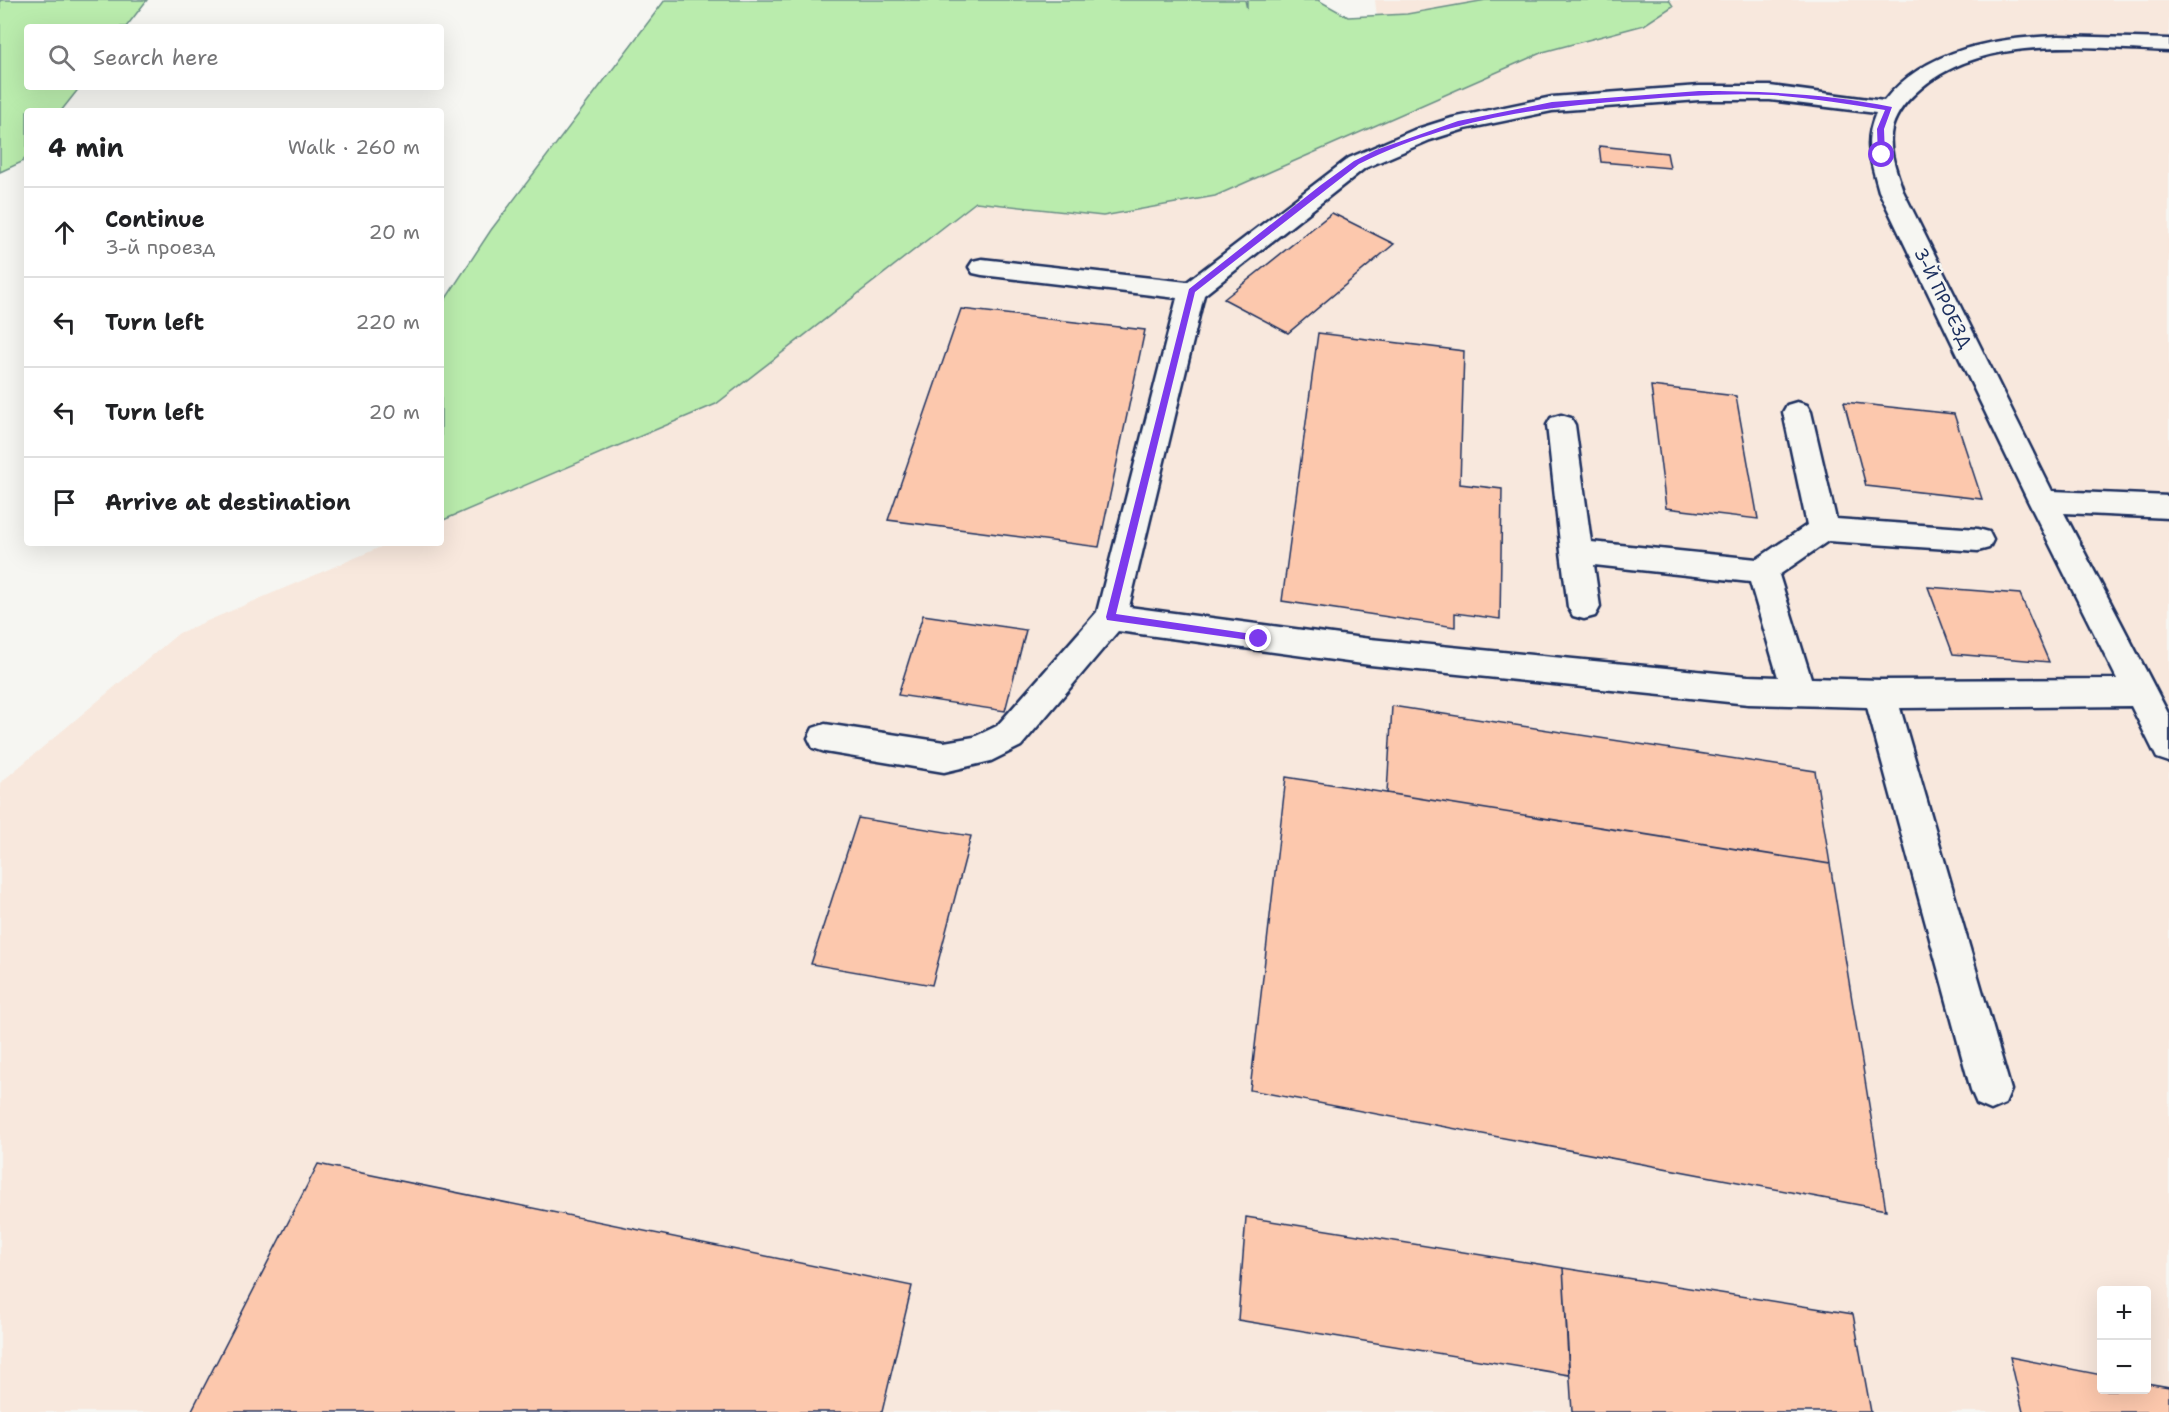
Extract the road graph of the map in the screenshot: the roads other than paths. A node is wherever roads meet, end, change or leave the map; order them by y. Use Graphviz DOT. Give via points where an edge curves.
graph roads {
  1 [pos="2169,45"];
  2 [pos="1889,108"];
  3 [pos="982,267"];
  4 [pos="1192,291"];
  5 [pos="1797,412"];
  6 [pos="1561,424"];
  7 [pos="2043,501"];
  8 [pos="2169,507"];
  9 [pos="1823,529"];
  10 [pos="1978,540"];
  11 [pos="1576,552"];
  12 [pos="1762,571"];
  13 [pos="1584,607"];
  14 [pos="1111,617"];
  15 [pos="1799,692"];
  16 [pos="2140,692"];
  17 [pos="1880,694"];
  18 [pos="825,738"];
  19 [pos="2169,748"];
  20 [pos="1991,1090"];
  1 -- 2 [label="street, 3-Й ПРОЕЗД" via="2020,44 1973,54 1934,69 1906,87"];
  2 -- 4 [label="street" via="1770,93 1699,93 1552,104 1460,123 1357,163"];
  2 -- 7 [label="street, 3-Й ПРОЕЗД" via="1881,129 1882,155 1891,191"];
  3 -- 4 [label="street"];
  4 -- 14 [label="street"];
  5 -- 9 [label="street"];
  6 -- 11 [label="street"];
  7 -- 8 [label="street"];
  7 -- 16 [label="street, 3-Й ПРОЕЗД"];
  9 -- 10 [label="street"];
  9 -- 12 [label="street"];
  11 -- 12 [label="street"];
  11 -- 13 [label="street"];
  12 -- 15 [label="street"];
  14 -- 15 [label="street" via="1370,652"];
  14 -- 18 [label="street" via="1009,736 979,751 944,758"];
  15 -- 17 [label="street"];
  16 -- 17 [label="street"];
  16 -- 19 [label="street, 3-Й ПРОЕЗД"];
  17 -- 20 [label="street"];
}
